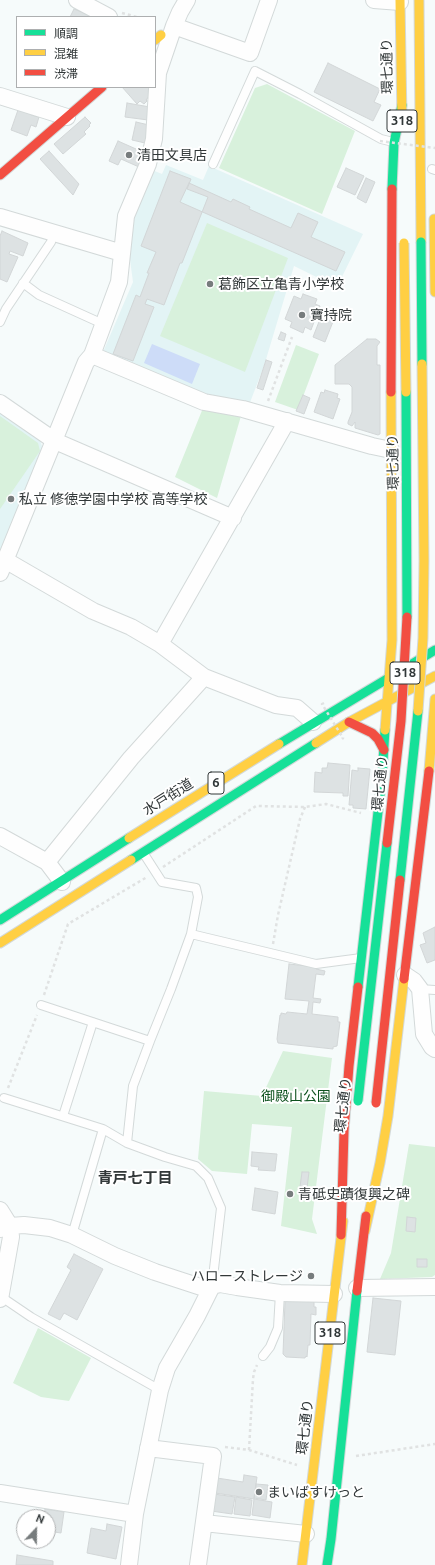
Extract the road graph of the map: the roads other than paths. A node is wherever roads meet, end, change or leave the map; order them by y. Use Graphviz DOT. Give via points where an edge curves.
graph roads {
  1 [pos="78,0"];
  2 [pos="187,0"];
  3 [pos="269,0"];
  4 [pos="374,0"];
  5 [pos="419,0"];
  6 [pos="400,1"];
  7 [pos="107,16"];
  8 [pos="163,35"];
  9 [pos="101,88"];
  10 [pos="0,96"];
  11 [pos="402,105"];
  12 [pos="420,107"];
  13 [pos="66,117"];
  14 [pos="394,143"];
  15 [pos="403,158"];
  16 [pos="433,163"];
  17 [pos="213,164"];
  18 [pos="0,176"];
  19 [pos="434,211"];
  20 [pos="0,217"];
  21 [pos="54,233"];
  22 [pos="404,239"];
  23 [pos="122,253"];
  24 [pos="23,283"];
  25 [pos="435,292"];
  26 [pos="0,322"];
  27 [pos="103,324"];
  28 [pos="92,355"];
  29 [pos="0,403"];
  30 [pos="287,421"];
  31 [pos="55,441"];
  32 [pos="391,450"];
  33 [pos="233,518"];
  34 [pos="3,566"];
  35 [pos="393,576"];
  36 [pos="433,592"];
  37 [pos="160,644"];
  38 [pos="435,650"];
  39 [pos="435,676"];
  40 [pos="204,677"];
  41 [pos="389,677"];
  42 [pos="435,699"];
  43 [pos="388,701"];
  44 [pos="313,722"];
  45 [pos="349,722"];
  46 [pos="433,741"];
  47 [pos="384,750"];
  48 [pos="382,777"];
  49 [pos="428,780"];
  50 [pos="0,836"];
  51 [pos="143,853"];
  52 [pos="47,862"];
  53 [pos="62,882"];
  54 [pos="0,920"];
  55 [pos="192,934"];
  56 [pos="0,943"];
  57 [pos="362,958"];
  58 [pos="405,975"];
  59 [pos="427,990"];
  60 [pos="41,1005"];
  61 [pos="93,1022"];
  62 [pos="150,1041"];
  63 [pos="435,1049"];
  64 [pos="4,1098"];
  65 [pos="357,1105"];
  66 [pos="376,1107"];
  67 [pos="63,1116"];
  68 [pos="103,1130"];
  69 [pos="353,1140"];
  70 [pos="127,1143"];
  71 [pos="372,1156"];
  72 [pos="0,1210"];
  73 [pos="5,1227"];
  74 [pos="365,1231"];
  75 [pos="72,1234"];
  76 [pos="341,1235"];
  77 [pos="435,1287"];
  78 [pos="211,1288"];
  79 [pos="357,1288"];
  80 [pos="280,1292"];
  81 [pos="334,1294"];
  82 [pos="0,1296"];
  83 [pos="0,1299"];
  84 [pos="263,1356"];
  85 [pos="160,1390"];
  86 [pos="148,1448"];
  87 [pos="0,1493"];
  88 [pos="135,1514"];
  89 [pos="204,1523"];
  90 [pos="306,1534"];
  91 [pos="129,1565"];
  92 [pos="198,1565"];
  93 [pos="302,1565"];
  94 [pos="327,1565"];
  1 -- 7 [label="street"];
  2 -- 8 [label="street"];
  3 -- 8 [label="street" via="250,53"];
  4 -- 6 [label="street"];
  5 -- 12 [label="main road, 318"];
  6 -- 11 [label="main road, 環七通り / 318"];
  8 -- 23 [label="street" via="154,139 148,164 126,216"];
  9 -- 13 [label="main road"];
  10 -- 13 [label="street"];
  11 -- 14 [label="main road"];
  11 -- 15 [label="main road, 環七通り / 318"];
  12 -- 16 [label="main road"];
  12 -- 66 [label="main road, 318, bridge" via="423,638 417,723"];
  13 -- 18 [label="main road"];
  14 -- 17 [label="lane" via="381,139 255,71"];
  14 -- 32 [label="main road" via="391,234"];
  19 -- 25 [label="main road"];
  20 -- 21 [label="street"];
  21 -- 23 [label="street"];
  21 -- 24 [label="lane" via="51,242"];
  22 -- 65 [label="main road, 環七通り / 318, bridge" via="407,639 401,721"];
  23 -- 27 [label="street" via="119,282"];
  24 -- 26 [label="lane"];
  24 -- 27 [label="lane" via="39,295"];
  27 -- 28 [label="street"];
  28 -- 30 [label="street" via="204,402"];
  28 -- 31 [label="street" via="86,362"];
  29 -- 31 [label="street"];
  30 -- 32 [label="street"];
  30 -- 33 [label="street"];
  31 -- 33 [label="street"];
  31 -- 34 [label="street"];
  32 -- 35 [label="main road"];
  33 -- 37 [label="street"];
  34 -- 37 [label="street" via="131,627"];
  35 -- 36 [label="main road" via="401,598 426,599"];
  35 -- 41 [label="main road"];
  37 -- 40 [label="street"];
  38 -- 41 [label="main road, 水戸街道 / 6"];
  39 -- 43 [label="main road, 6"];
  40 -- 44 [label="street" via="276,705 297,708"];
  40 -- 52 [label="street" via="131,758"];
  41 -- 43 [label="main road"];
  41 -- 44 [label="main road, 水戸街道 / 6"];
  42 -- 46 [label="main road"];
  43 -- 45 [label="main road, 6"];
  43 -- 47 [label="main road"];
  44 -- 53 [label="main road, 水戸街道 / 6"];
  45 -- 47 [label="main road" via="372,733"];
  45 -- 51 [label="main road, 6"];
  46 -- 49 [label="main road"];
  47 -- 48 [label="main road"];
  48 -- 49 [label="main road" via="388,769 397,766 415,768"];
  48 -- 57 [label="main road"];
  49 -- 58 [label="main road"];
  50 -- 52 [label="street"];
  51 -- 55 [label="lane" via="162,882 196,888 198,897"];
  51 -- 56 [label="main road, 6"];
  52 -- 53 [label="street"];
  53 -- 54 [label="main road, 水戸街道 / 6"];
  55 -- 57 [label="lane" via="316,964"];
  55 -- 62 [label="lane"];
  57 -- 76 [label="main road" via="344,1130"];
  58 -- 59 [label="street"];
  58 -- 74 [label="main road" via="388,1116"];
  59 -- 63 [label="street" via="424,1034"];
  60 -- 61 [label="lane"];
  61 -- 62 [label="lane"];
  61 -- 67 [label="lane"];
  62 -- 70 [label="lane" via="133,1086"];
  64 -- 67 [label="lane"];
  67 -- 68 [label="lane"];
  68 -- 70 [label="lane"];
  68 -- 75 [label="lane"];
  69 -- 76 [label="main road, 環七通り / 318"];
  70 -- 78 [label="lane" via="196,1166 208,1178 221,1208"];
  71 -- 74 [label="main road, 318"];
  72 -- 73 [label="street"];
  73 -- 75 [label="street" via="24,1225"];
  73 -- 82 [label="street" via="11,1237"];
  74 -- 79 [label="main road, 318"];
  75 -- 78 [label="street" via="115,1256 155,1272"];
  76 -- 81 [label="main road, 環七通り / 318"];
  77 -- 79 [label="street"];
  78 -- 80 [label="street" via="220,1284"];
  78 -- 85 [label="street" via="167,1368"];
  79 -- 94 [label="main road, 318"];
  80 -- 81 [label="street"];
  80 -- 84 [label="lane" via="278,1328"];
  81 -- 90 [label="main road, 環七通り / 318"];
  82 -- 83 [label="street"];
  82 -- 85 [label="lane" via="31,1317"];
  85 -- 86 [label="street"];
  86 -- 88 [label="street"];
  86 -- 89 [label="street" via="213,1456"];
  87 -- 88 [label="street"];
  88 -- 91 [label="street"];
  89 -- 90 [label="street"];
  89 -- 92 [label="street"];
  90 -- 93 [label="main road, 環七通り / 318"];
}
